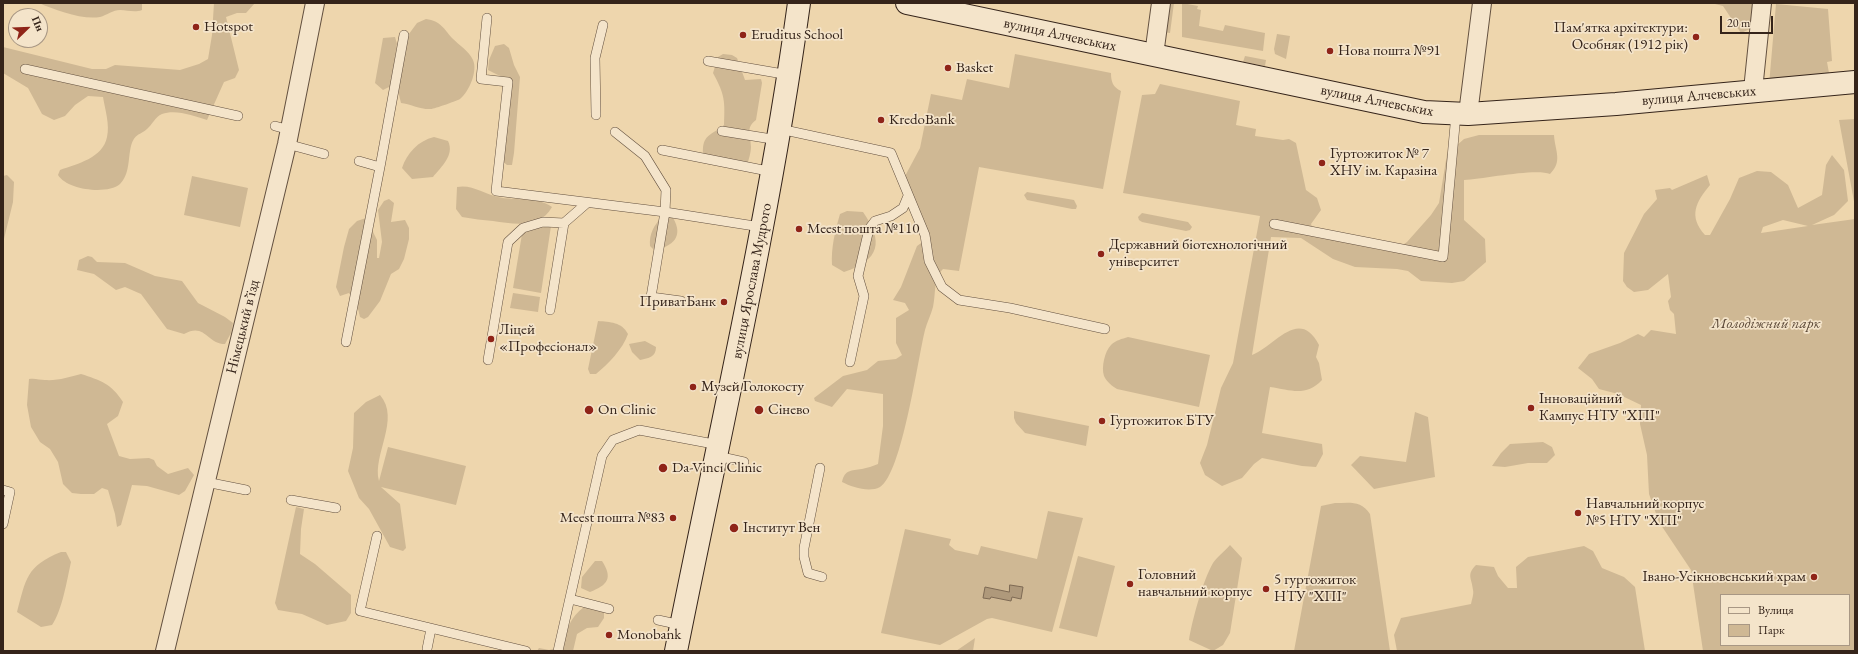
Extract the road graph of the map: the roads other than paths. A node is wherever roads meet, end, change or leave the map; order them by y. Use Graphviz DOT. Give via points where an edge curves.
graph roads {
  1 [pos="316,3"];
  2 [pos="799,3"];
  3 [pos="907,3"];
  4 [pos="1161,3"];
  5 [pos="1482,3"];
  6 [pos="1762,3"];
  7 [pos="487,18"];
  8 [pos="603,25"];
  9 [pos="404,35"];
  10 [pos="1154,55"];
  11 [pos="708,61"];
  12 [pos="25,69"];
  13 [pos="789,75"];
  14 [pos="1855,82"];
  15 [pos="1753,90"];
  16 [pos="1462,114"];
  17 [pos="596,115"];
  18 [pos="238,116"];
  19 [pos="722,131"];
  20 [pos="615,132"];
  21 [pos="284,133"];
  22 [pos="779,135"];
  23 [pos="662,150"];
  24 [pos="324,154"];
  25 [pos="359,162"];
  26 [pos="380,167"];
  27 [pos="773,172"];
  28 [pos="908,196"];
  29 [pos="587,203"];
  30 [pos="665,212"];
  31 [pos="564,223"];
  32 [pos="1274,224"];
  33 [pos="763,228"];
  34 [pos="680,301"];
  35 [pos="550,310"];
  36 [pos="1105,329"];
  37 [pos="346,342"];
  38 [pos="488,360"];
  39 [pos="850,362"];
  40 [pos="718,450"];
  41 [pos="744,462"];
  42 [pos="820,468"];
  43 [pos="206,482"];
  44 [pos="3,490"];
  45 [pos="246,490"];
  46 [pos="291,500"];
  47 [pos="336,508"];
  48 [pos="3,524"];
  49 [pos="377,536"];
  50 [pos="822,576"];
  51 [pos="570,599"];
  52 [pos="609,608"];
  53 [pos="658,620"];
  54 [pos="681,625"];
  55 [pos="431,629"];
  56 [pos="427,649"];
  57 [pos="165,651"];
  58 [pos="526,651"];
  59 [pos="558,651"];
  60 [pos="676,651"];
  1 -- 21 [label="street, Німецький в’їзд"];
  2 -- 13 [label="street, вулиця Ярослава Мудрого"];
  3 -- 10 [label="street, вулиця Алчевських"];
  4 -- 10 [label="street"];
  5 -- 16 [label="street"];
  6 -- 15 [label="street"];
  7 -- 29 [label="lane" via="481,79 508,82 496,191"];
  8 -- 17 [label="lane" via="595,58"];
  9 -- 26 [label="lane"];
  10 -- 16 [label="street, вулиця Алчевських" via="1424,112"];
  11 -- 13 [label="lane"];
  12 -- 18 [label="lane"];
  13 -- 22 [label="street, вулиця Ярослава Мудрого"];
  14 -- 15 [label="street, вулиця Алчевських"];
  15 -- 16 [label="street, вулиця Алчевських" via="1616,104"];
  16 -- 32 [label="lane" via="1443,257"];
  19 -- 22 [label="lane"];
  20 -- 30 [label="lane" via="645,156 666,190"];
  21 -- 24 [label="lane"];
  21 -- 43 [label="street, Німецький в’їзд"];
  22 -- 27 [label="street, вулиця Ярослава Мудрого"];
  22 -- 28 [label="lane" via="891,153"];
  23 -- 27 [label="lane"];
  25 -- 26 [label="lane"];
  26 -- 37 [label="lane"];
  27 -- 33 [label="street, вулиця Ярослава Мудрого"];
  28 -- 36 [label="lane" via="925,235 929,261 942,287 959,300"];
  28 -- 39 [label="lane" via="903,208 891,216 875,221 870,229 858,276 864,296"];
  29 -- 30 [label="lane"];
  29 -- 31 [label="lane"];
  30 -- 33 [label="lane"];
  30 -- 34 [label="lane" via="651,297"];
  31 -- 35 [label="lane"];
  31 -- 38 [label="lane" via="542,222 523,228 508,242"];
  33 -- 40 [label="street, вулиця Ярослава Мудрого"];
  40 -- 41 [label="lane"];
  40 -- 51 [label="lane" via="639,430 613,440 602,456"];
  40 -- 54 [label="street, вулиця Ярослава Мудрого"];
  42 -- 50 [label="lane" via="804,557 808,573"];
  43 -- 45 [label="lane"];
  43 -- 57 [label="street, Німецький в’їзд"];
  44 -- 48 [label="lane" via="10,492"];
  46 -- 47 [label="lane"];
  49 -- 55 [label="lane" via="360,611"];
  51 -- 52 [label="lane"];
  51 -- 59 [label="lane"];
  53 -- 54 [label="lane"];
  54 -- 60 [label="street, вулиця Ярослава Мудрого"];
  55 -- 56 [label="lane"];
  55 -- 58 [label="lane"];
}
